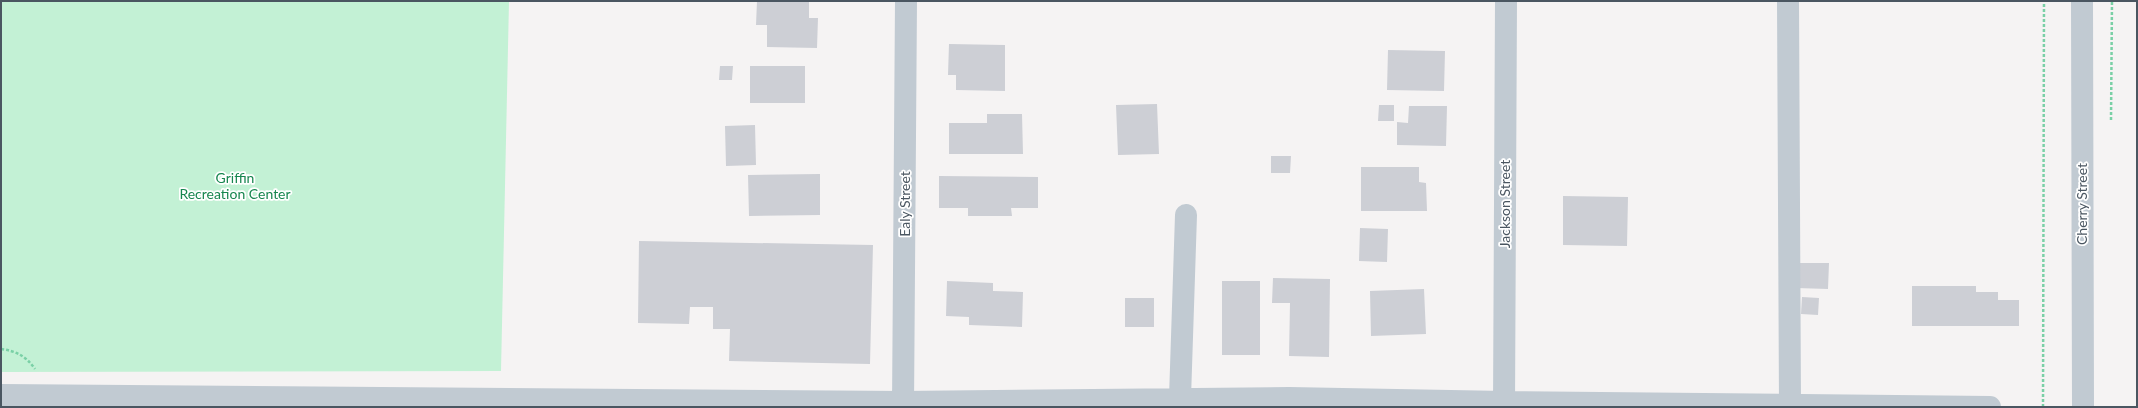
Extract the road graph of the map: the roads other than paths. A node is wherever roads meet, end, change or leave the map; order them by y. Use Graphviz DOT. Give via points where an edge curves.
graph roads {
  1 [pos="906,1"];
  2 [pos="1506,1"];
  3 [pos="1788,1"];
  4 [pos="2082,1"];
  5 [pos="1186,215"];
  6 [pos="1,395"];
  7 [pos="1180,398"];
  8 [pos="153,402"];
  9 [pos="903,404"];
  10 [pos="1504,405"];
  11 [pos="1790,406"];
  12 [pos="1990,407"];
  13 [pos="2083,407"];
  1 -- 9 [label="street, Ealy Street"];
  2 -- 10 [label="street, Jackson Street"];
  3 -- 11 [label="street"];
  4 -- 13 [label="street, Cherry Street"];
  5 -- 7 [label="street"];
  6 -- 8 [label="street"];
  7 -- 9 [label="street"];
  7 -- 10 [label="street" via="1289,398"];
  8 -- 9 [label="street" via="490,397"];
  10 -- 11 [label="street"];
  11 -- 12 [label="street"];
}
